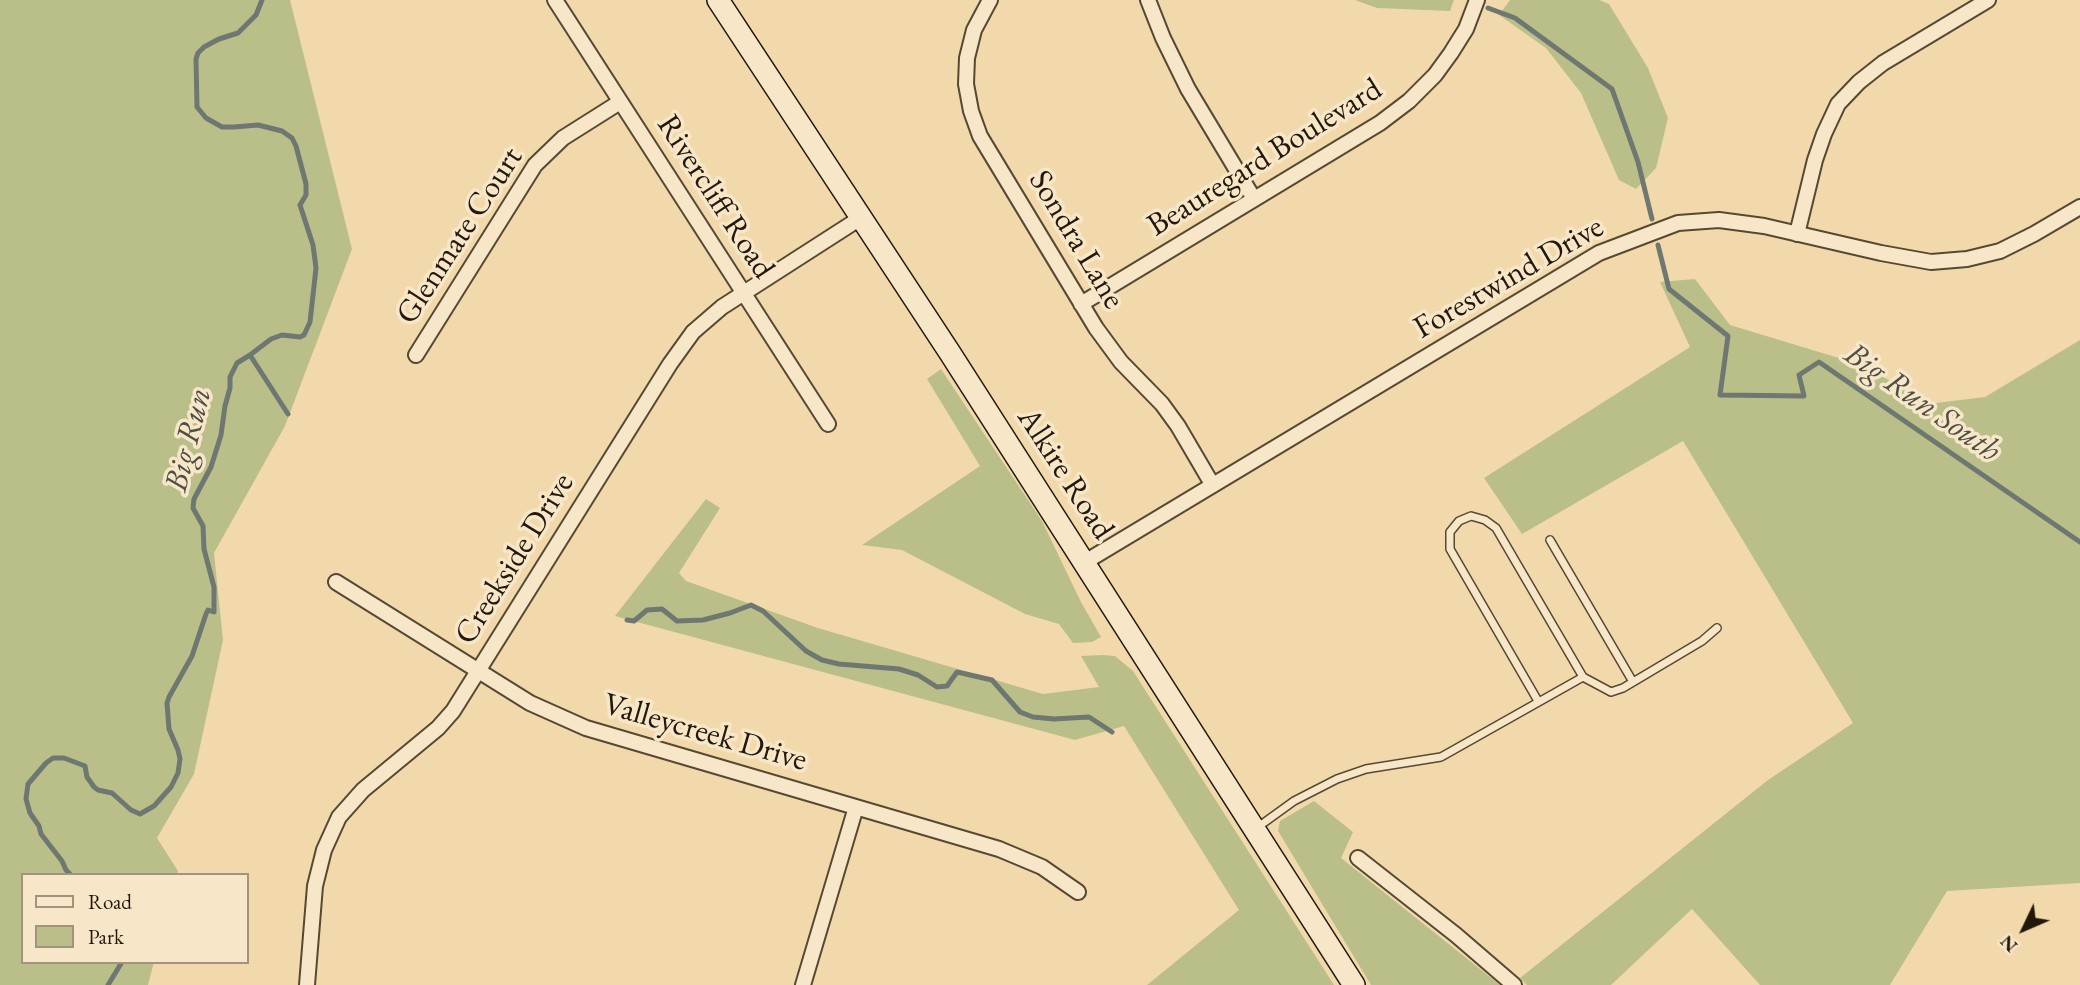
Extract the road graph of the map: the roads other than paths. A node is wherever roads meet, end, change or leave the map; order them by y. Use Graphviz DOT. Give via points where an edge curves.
graph roads {
  1 [pos="555,0"];
  2 [pos="718,0"];
  3 [pos="990,0"];
  4 [pos="1148,0"];
  5 [pos="1477,0"];
  6 [pos="1988,0"];
  7 [pos="620,102"];
  8 [pos="1254,199"];
  9 [pos="2080,207"];
  10 [pos="862,217"];
  11 [pos="1797,234"];
  12 [pos="743,294"];
  13 [pos="1081,304"];
  14 [pos="416,355"];
  15 [pos="828,424"];
  16 [pos="1212,484"];
  17 [pos="1550,540"];
  18 [pos="1084,562"];
  19 [pos="336,582"];
  20 [pos="1717,628"];
  21 [pos="478,671"];
  22 [pos="1583,677"];
  23 [pos="1633,682"];
  24 [pos="1538,701"];
  25 [pos="856,807"];
  26 [pos="1254,830"];
  27 [pos="1358,858"];
  28 [pos="1078,892"];
  29 [pos="307,985"];
  30 [pos="803,985"];
  31 [pos="1354,985"];
  32 [pos="1514,985"];
  1 -- 7 [label="street, Rivercliff Road"];
  2 -- 10 [label="main road, Alkire Road"];
  3 -- 13 [label="street, Sondra Lane" via="974,30 967,58 971,111 980,136"];
  4 -- 8 [label="street" via="1188,89"];
  5 -- 8 [label="street, Beauregard Boulevard" via="1451,53 1409,101"];
  6 -- 11 [label="street" via="1883,63 1838,104 1815,160"];
  7 -- 12 [label="street, Rivercliff Road"];
  7 -- 14 [label="street, Glenmate Court" via="563,138 535,165"];
  8 -- 13 [label="street, Beauregard Boulevard"];
  9 -- 11 [label="street, Forestwind Drive" via="2000,251 1967,259 1931,262"];
  10 -- 12 [label="street, Creekside Drive"];
  10 -- 18 [label="main road, Alkire Road"];
  11 -- 16 [label="street, Forestwind Drive" via="1719,220 1678,223 1599,253"];
  12 -- 15 [label="street, Rivercliff Road"];
  12 -- 21 [label="street, Creekside Drive" via="685,342"];
  13 -- 16 [label="street, Sondra Lane" via="1121,362 1156,396 1178,426"];
  16 -- 18 [label="street, Forestwind Drive"];
  17 -- 23 [label="lane"];
  18 -- 26 [label="main road, Alkire Road"];
  19 -- 21 [label="street, Valleycreek Drive"];
  20 -- 23 [label="lane"];
  21 -- 25 [label="street, Valleycreek Drive" via="530,704 586,728"];
  21 -- 29 [label="street, Creekside Drive" via="438,728 363,790 339,817 315,886"];
  22 -- 23 [label="lane" via="1611,692"];
  22 -- 24 [label="lane"];
  22 -- 24 [label="lane" via="1496,528 1471,516 1458,521 1450,532 1450,549"];
  24 -- 26 [label="lane" via="1441,757 1366,769 1337,779 1294,801"];
  25 -- 28 [label="street, Valleycreek Drive" via="999,849 1042,867"];
  25 -- 30 [label="street"];
  26 -- 31 [label="main road, Alkire Road"];
  27 -- 32 [label="street"];
}
